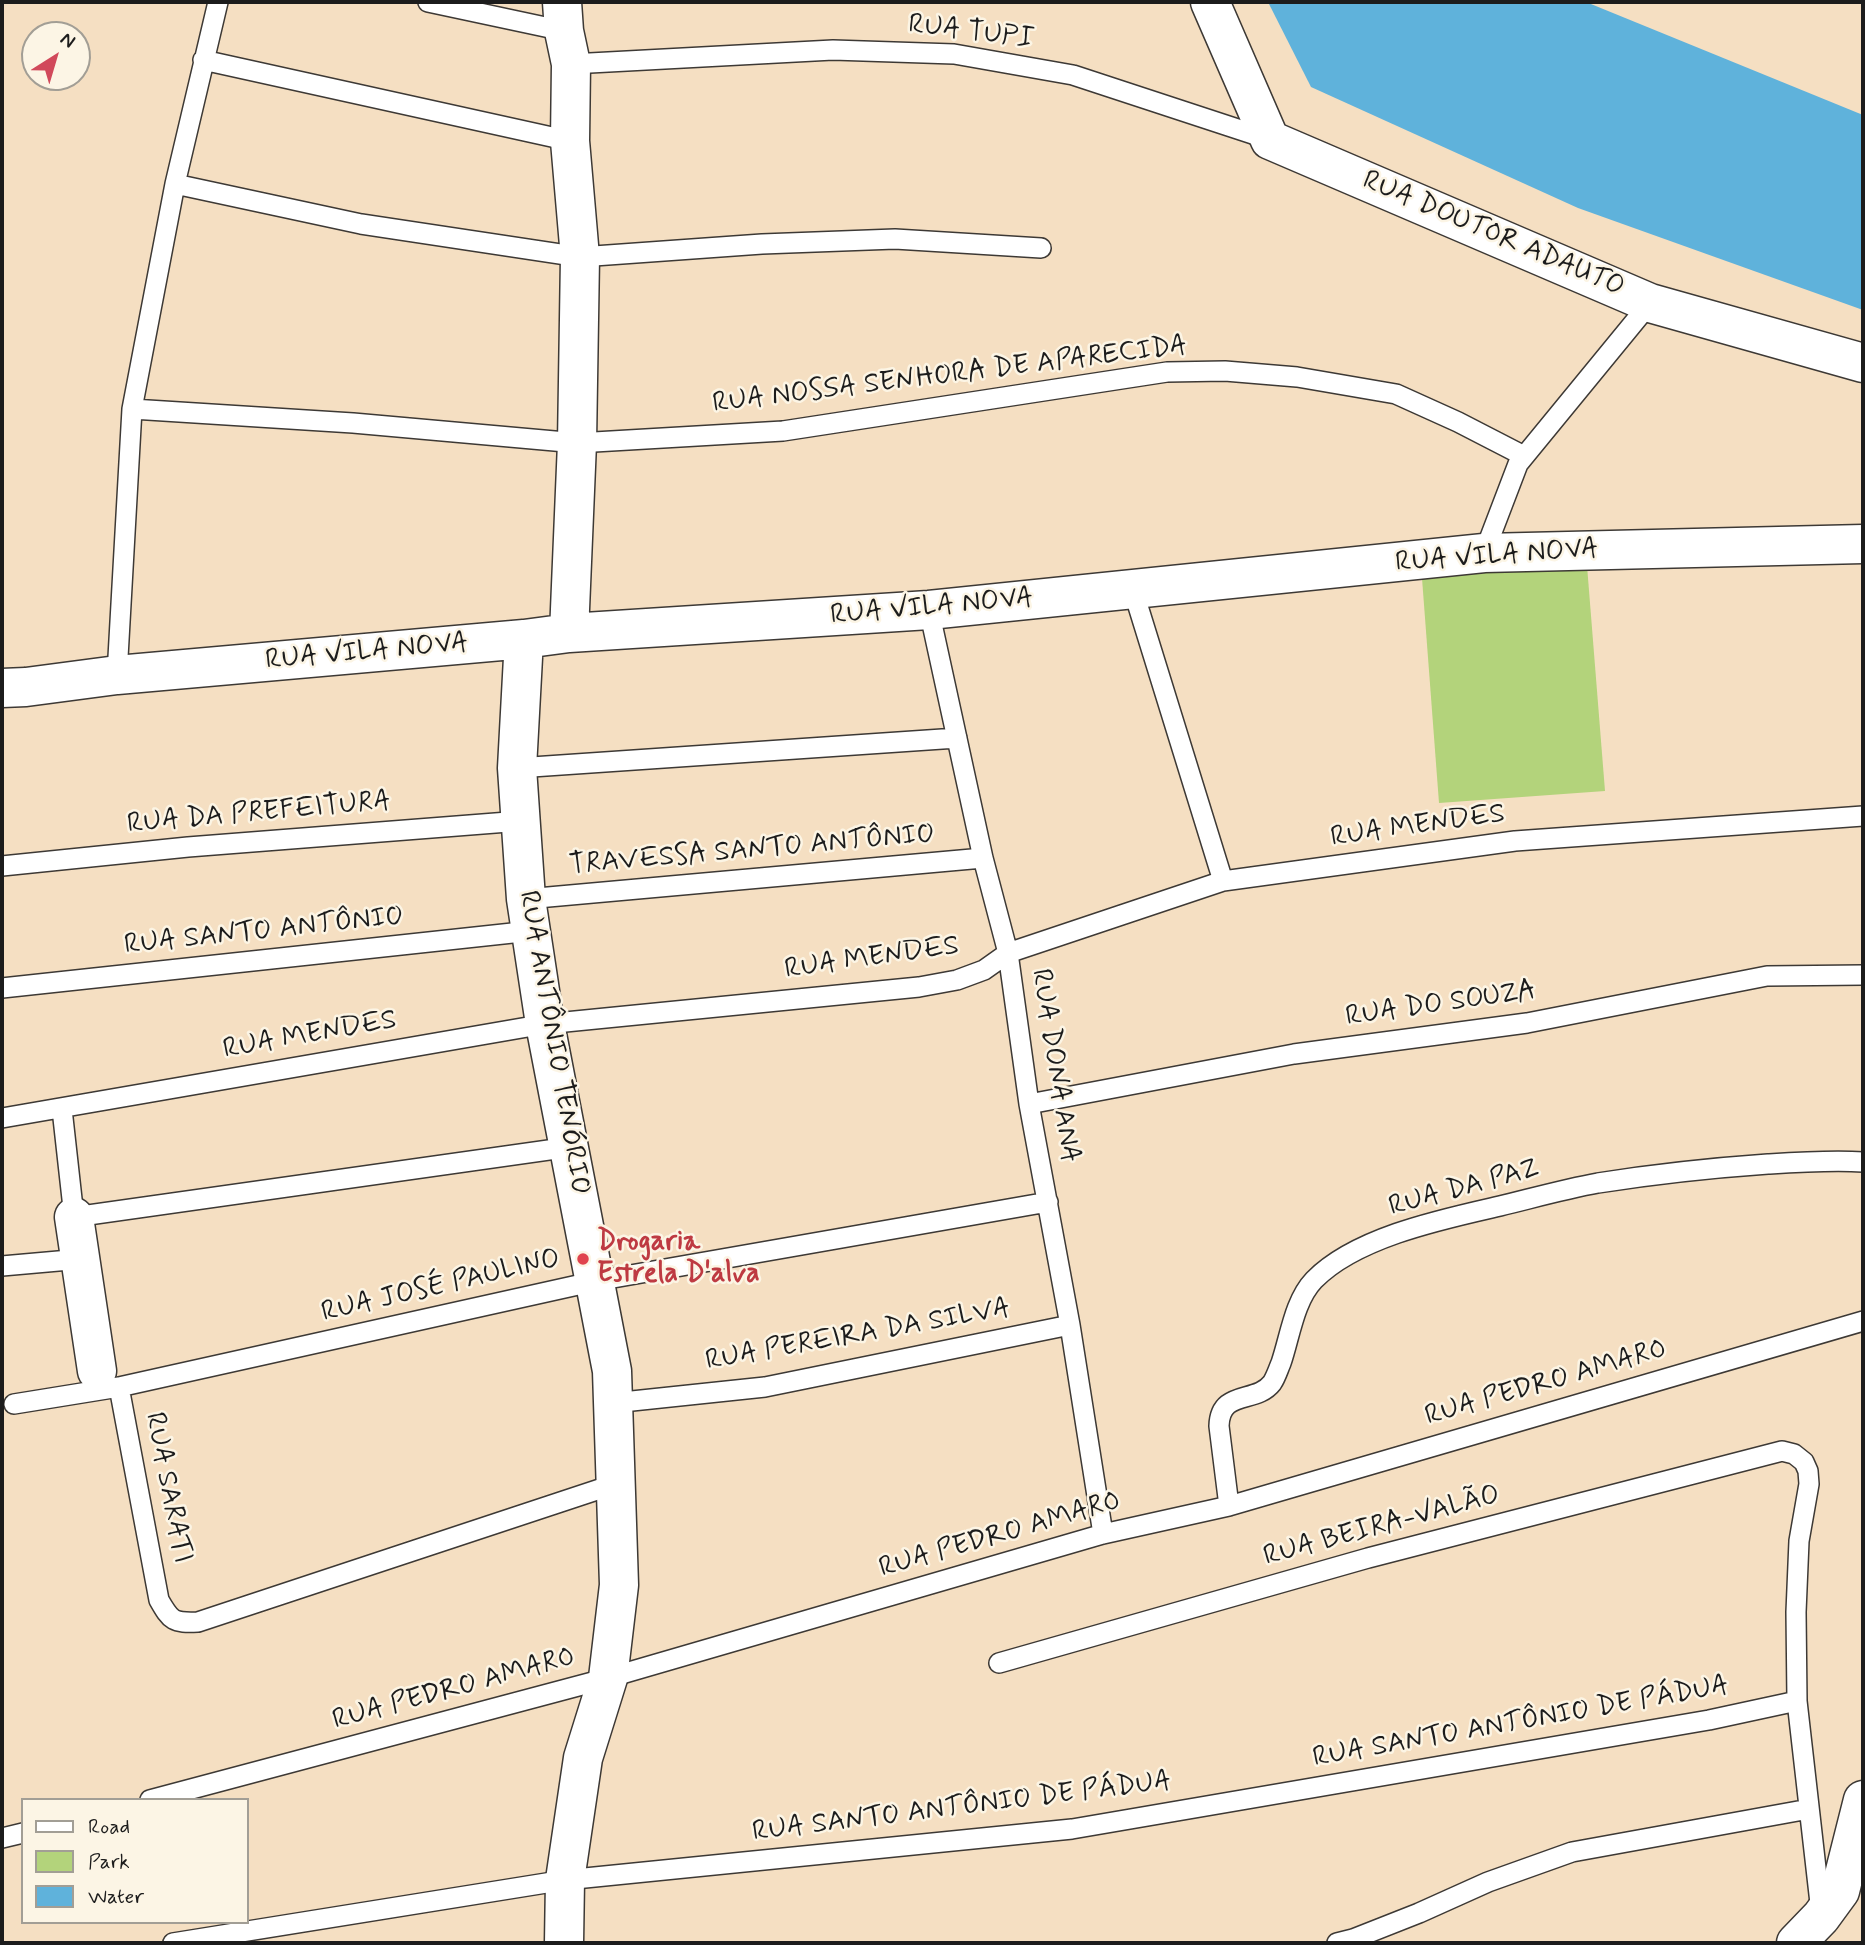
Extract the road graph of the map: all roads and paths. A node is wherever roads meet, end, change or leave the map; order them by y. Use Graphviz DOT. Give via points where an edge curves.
graph roads {
  1 [pos="218,2"];
  2 [pos="428,2"];
  3 [pos="1210,2"];
  4 [pos="566,32"];
  5 [pos="204,60"];
  6 [pos="1270,140"];
  7 [pos="570,141"];
  8 [pos="175,184"];
  9 [pos="1041,248"];
  10 [pos="580,257"];
  11 [pos="1650,303"];
  12 [pos="1863,363"];
  13 [pos="132,409"];
  14 [pos="577,443"];
  15 [pos="1524,456"];
  16 [pos="1863,544"];
  17 [pos="1484,553"];
  18 [pos="1133,590"];
  19 [pos="929,610"];
  20 [pos="569,633"];
  21 [pos="524,639"];
  22 [pos="117,675"];
  23 [pos="2,688"];
  24 [pos="957,738"];
  25 [pos="517,768"];
  26 [pos="1863,816"];
  27 [pos="521,821"];
  28 [pos="983,858"];
  29 [pos="2,866"];
  30 [pos="1223,881"];
  31 [pos="528,915"];
  32 [pos="1008,953"];
  33 [pos="1863,975"];
  34 [pos="2,988"];
  35 [pos="545,1024"];
  36 [pos="1028,1104"];
  37 [pos="62,1109"];
  38 [pos="2,1118"];
  39 [pos="570,1147"];
  40 [pos="1863,1162"];
  41 [pos="1048,1202"];
  42 [pos="74,1217"];
  43 [pos="81,1259"];
  44 [pos="2,1266"];
  45 [pos="596,1281"];
  46 [pos="1863,1321"];
  47 [pos="1070,1325"];
  48 [pos="108,1379"];
  49 [pos="613,1403"];
  50 [pos="14,1404"];
  51 [pos="615,1484"];
  52 [pos="1228,1506"];
  53 [pos="1102,1534"];
  54 [pos="999,1663"];
  55 [pos="608,1678"];
  56 [pos="1797,1701"];
  57 [pos="158,1798"];
  58 [pos="1863,1800"];
  59 [pos="1809,1809"];
  60 [pos="21,1833"];
  61 [pos="2,1838"];
  62 [pos="565,1880"];
  63 [pos="1819,1917"];
  64 [pos="173,1943"];
  65 [pos="564,1943"];
  66 [pos="1337,1943"];
  1 -- 5 [label="lane"];
  2 -- 4 [label="lane, RUA TUPI"];
  3 -- 6 [label="street"];
  4 -- 6 [label="lane, RUA TUPI" via="954,54 1073,75"];
  4 -- 7 [label="street"];
  5 -- 7 [label="lane"];
  5 -- 8 [label="lane"];
  6 -- 11 [label="street, RUA DOUTOR ADAUTO"];
  7 -- 10 [label="street"];
  8 -- 10 [label="lane" via="361,224"];
  8 -- 13 [label="lane"];
  9 -- 10 [label="lane" via="895,239"];
  10 -- 14 [label="street"];
  11 -- 12 [label="street, RUA DOUTOR ADAUTO"];
  11 -- 15 [label="lane"];
  13 -- 14 [label="lane, RUA NOSSA SENHORA DE APARECIDA"];
  13 -- 22 [label="lane"];
  14 -- 15 [label="lane, RUA NOSSA SENHORA DE APARECIDA" via="783,431 1167,372 1225,371 1297,377 1396,394"];
  14 -- 20 [label="street"];
  15 -- 17 [label="lane"];
  16 -- 17 [label="street, RUA VILA NOVA"];
  17 -- 18 [label="street, RUA VILA NOVA"];
  18 -- 19 [label="street, RUA VILA NOVA"];
  18 -- 30 [label="lane"];
  19 -- 20 [label="street, RUA VILA NOVA"];
  19 -- 24 [label="lane, RUA DONA ANA"];
  20 -- 21 [label="street, RUA VILA NOVA"];
  21 -- 22 [label="street, RUA VILA NOVA"];
  21 -- 25 [label="street, RUA ANTÔNIO TENÓRIO"];
  22 -- 23 [label="street, RUA VILA NOVA"];
  24 -- 25 [label="lane"];
  24 -- 28 [label="lane, RUA DONA ANA"];
  25 -- 27 [label="street, RUA ANTÔNIO TENÓRIO"];
  26 -- 30 [label="lane, RUA MENDES" via="1516,841"];
  27 -- 29 [label="lane, RUA DA PREFEITURA"];
  27 -- 31 [label="street, RUA ANTÔNIO TENÓRIO"];
  28 -- 31 [label="lane, TRAVESSA SANTO ANTÔNIO"];
  28 -- 32 [label="lane, RUA DONA ANA"];
  30 -- 32 [label="lane, RUA MENDES"];
  31 -- 34 [label="lane, RUA SANTO ANTÔNIO"];
  31 -- 35 [label="street, RUA ANTÔNIO TENÓRIO"];
  32 -- 35 [label="lane, RUA MENDES" via="975,974 919,987"];
  32 -- 36 [label="lane, RUA DONA ANA"];
  33 -- 36 [label="lane, RUA DO SOUZA" via="1767,976 1527,1023 1294,1054"];
  35 -- 37 [label="lane, RUA MENDES"];
  35 -- 39 [label="street, RUA ANTÔNIO TENÓRIO"];
  36 -- 41 [label="lane, RUA DONA ANA"];
  37 -- 38 [label="lane, RUA MENDES"];
  37 -- 42 [label="lane"];
  39 -- 42 [label="lane"];
  39 -- 45 [label="street, RUA ANTÔNIO TENÓRIO"];
  40 -- 52 [label="lane, RUA DA PAZ" via="1698,1169 1597,1184 1428,1223 1331,1265 1312,1282 1299,1306 1272,1383 1263,1392 1228,1404 1219,1415"];
  41 -- 45 [label="lane, RUA JOSÉ PAULINO"];
  41 -- 47 [label="lane, RUA DONA ANA"];
  42 -- 43 [label="street"];
  43 -- 44 [label="lane"];
  43 -- 48 [label="street"];
  45 -- 48 [label="lane, RUA JOSÉ PAULINO"];
  45 -- 49 [label="street, RUA ANTÔNIO TENÓRIO"];
  46 -- 52 [label="lane, RUA PEDRO AMARO"];
  47 -- 49 [label="lane, RUA PEREIRA DA SILVA" via="765,1387"];
  47 -- 53 [label="lane, RUA DONA ANA"];
  48 -- 50 [label="lane, RUA JOSÉ PAULINO"];
  48 -- 51 [label="lane, RUA SARATI" via="159,1600 169,1617 181,1622 198,1622"];
  49 -- 51 [label="street, RUA ANTÔNIO TENÓRIO"];
  51 -- 55 [label="street, RUA ANTÔNIO TENÓRIO" via="619,1585"];
  52 -- 53 [label="lane, RUA PEDRO AMARO"];
  53 -- 55 [label="lane, RUA PEDRO AMARO"];
  54 -- 56 [label="lane, RUA BEIRA-VALÃO" via="1368,1558 1782,1451 1804,1462 1809,1483 1799,1541"];
  55 -- 57 [label="lane, RUA PEDRO AMARO"];
  55 -- 62 [label="street, RUA ANTÔNIO TENÓRIO" via="583,1758"];
  56 -- 59 [label="lane"];
  56 -- 62 [label="lane, RUA SANTO ANTÔNIO DE PÁDUA" via="1072,1829"];
  58 -- 63 [label="street"];
  59 -- 63 [label="lane"];
  59 -- 66 [label="lane" via="1572,1852"];
  60 -- 61 [label="lane"];
  62 -- 64 [label="lane, RUA SANTO ANTÔNIO DE PÁDUA"];
  62 -- 65 [label="street, RUA ANTÔNIO TENÓRIO"];
}
